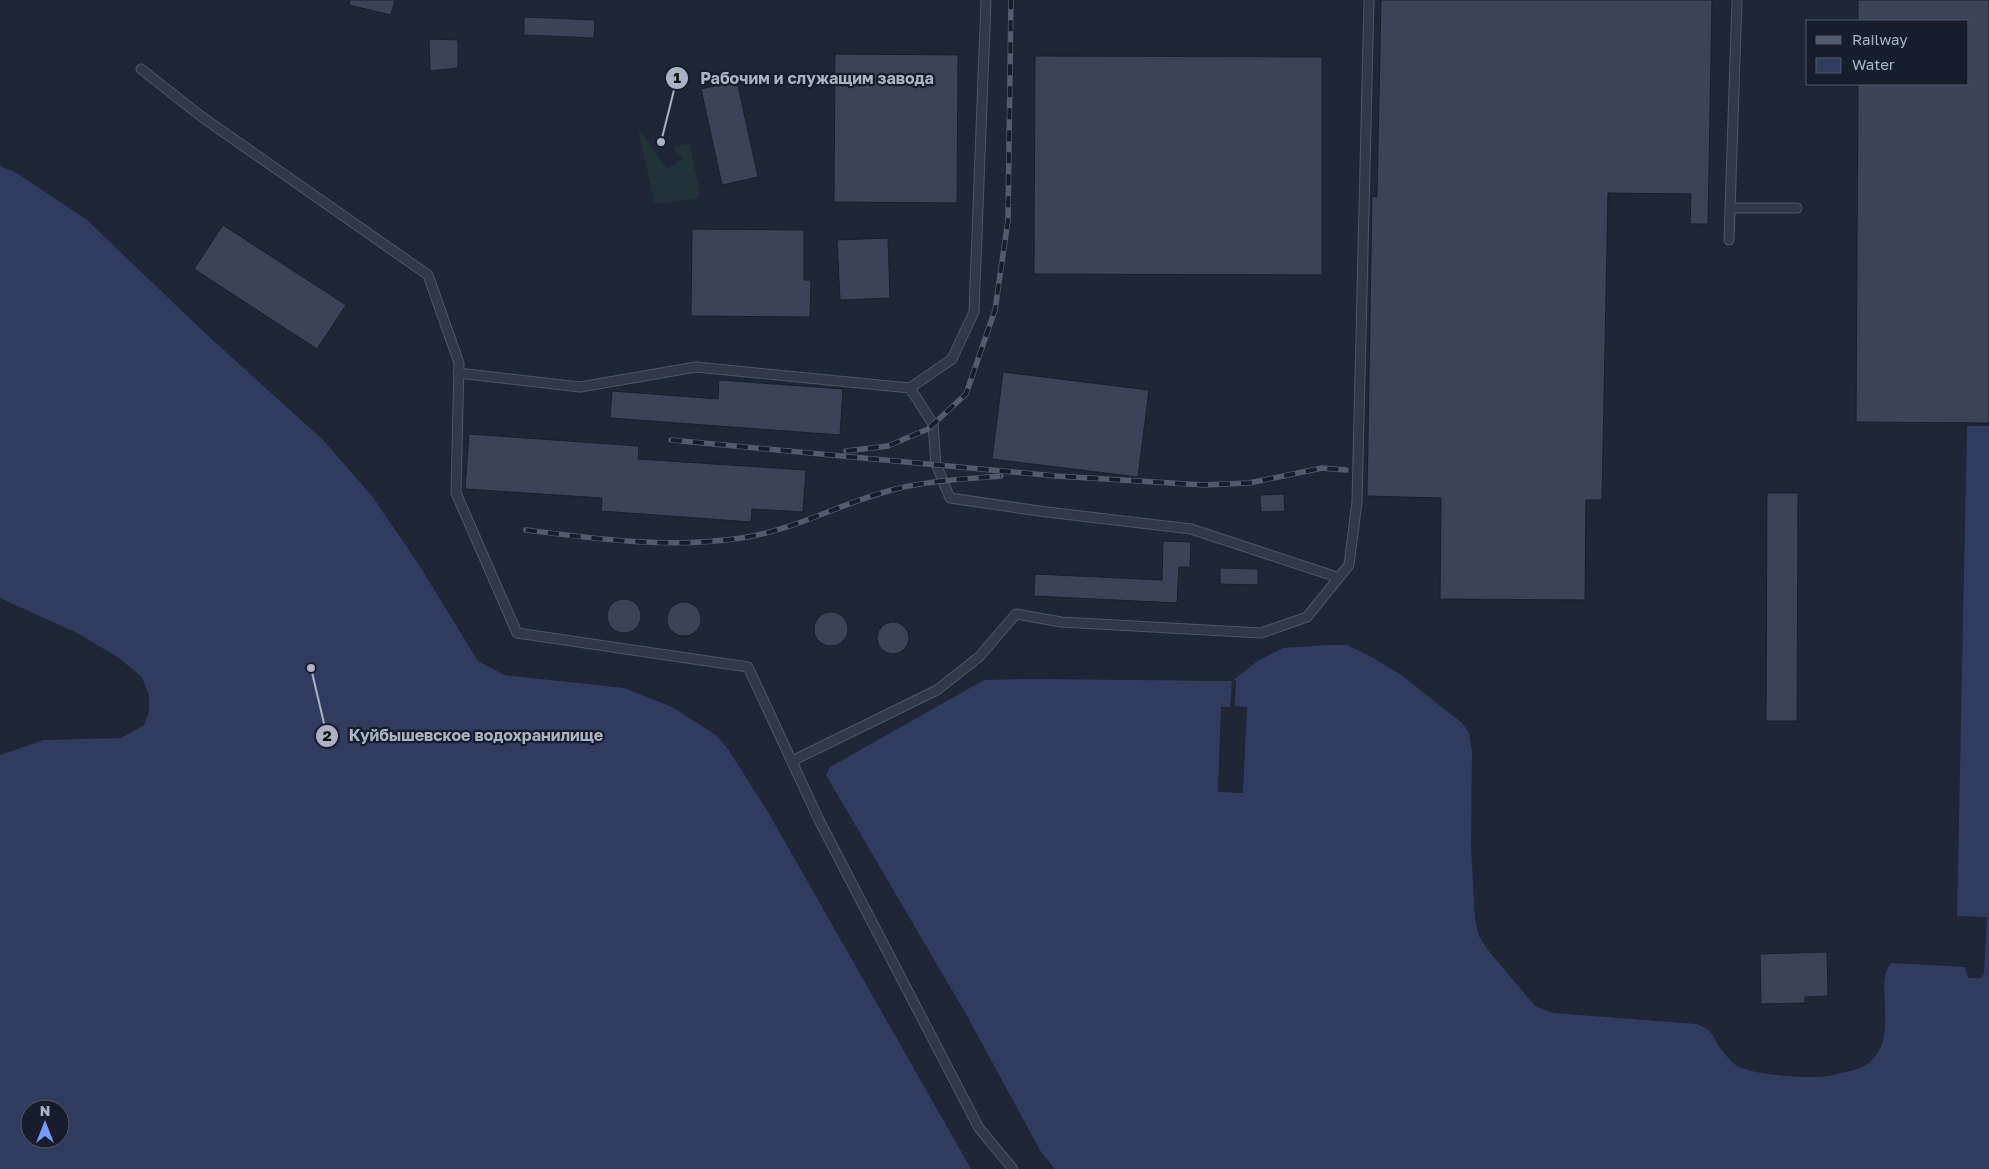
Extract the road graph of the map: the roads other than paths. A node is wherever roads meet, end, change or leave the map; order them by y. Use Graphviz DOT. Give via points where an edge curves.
graph roads {
  1 [pos="986,0"];
  2 [pos="1369,0"];
  3 [pos="1737,0"];
  4 [pos="141,70"];
  5 [pos="1730,208"];
  6 [pos="1797,208"];
  7 [pos="1730,240"];
  8 [pos="458,373"];
  9 [pos="910,388"];
  10 [pos="1337,578"];
  11 [pos="792,761"];
  12 [pos="1013,1169"];
  1 -- 9 [label="lane" via="974,312 952,359"];
  2 -- 10 [label="lane" via="1357,502 1349,565"];
  3 -- 5 [label="lane"];
  4 -- 8 [label="lane" via="202,117 428,275 459,362"];
  5 -- 6 [label="lane"];
  5 -- 7 [label="lane"];
  8 -- 9 [label="lane" via="580,387 696,367"];
  8 -- 11 [label="lane" via="456,493 517,633 748,667"];
  9 -- 10 [label="lane" via="933,424 936,464 950,498 1191,529"];
  10 -- 11 [label="lane" via="1307,617 1261,633 1060,622 1016,614 979,657 937,690"];
  11 -- 12 [label="lane" via="979,1128"];
}
